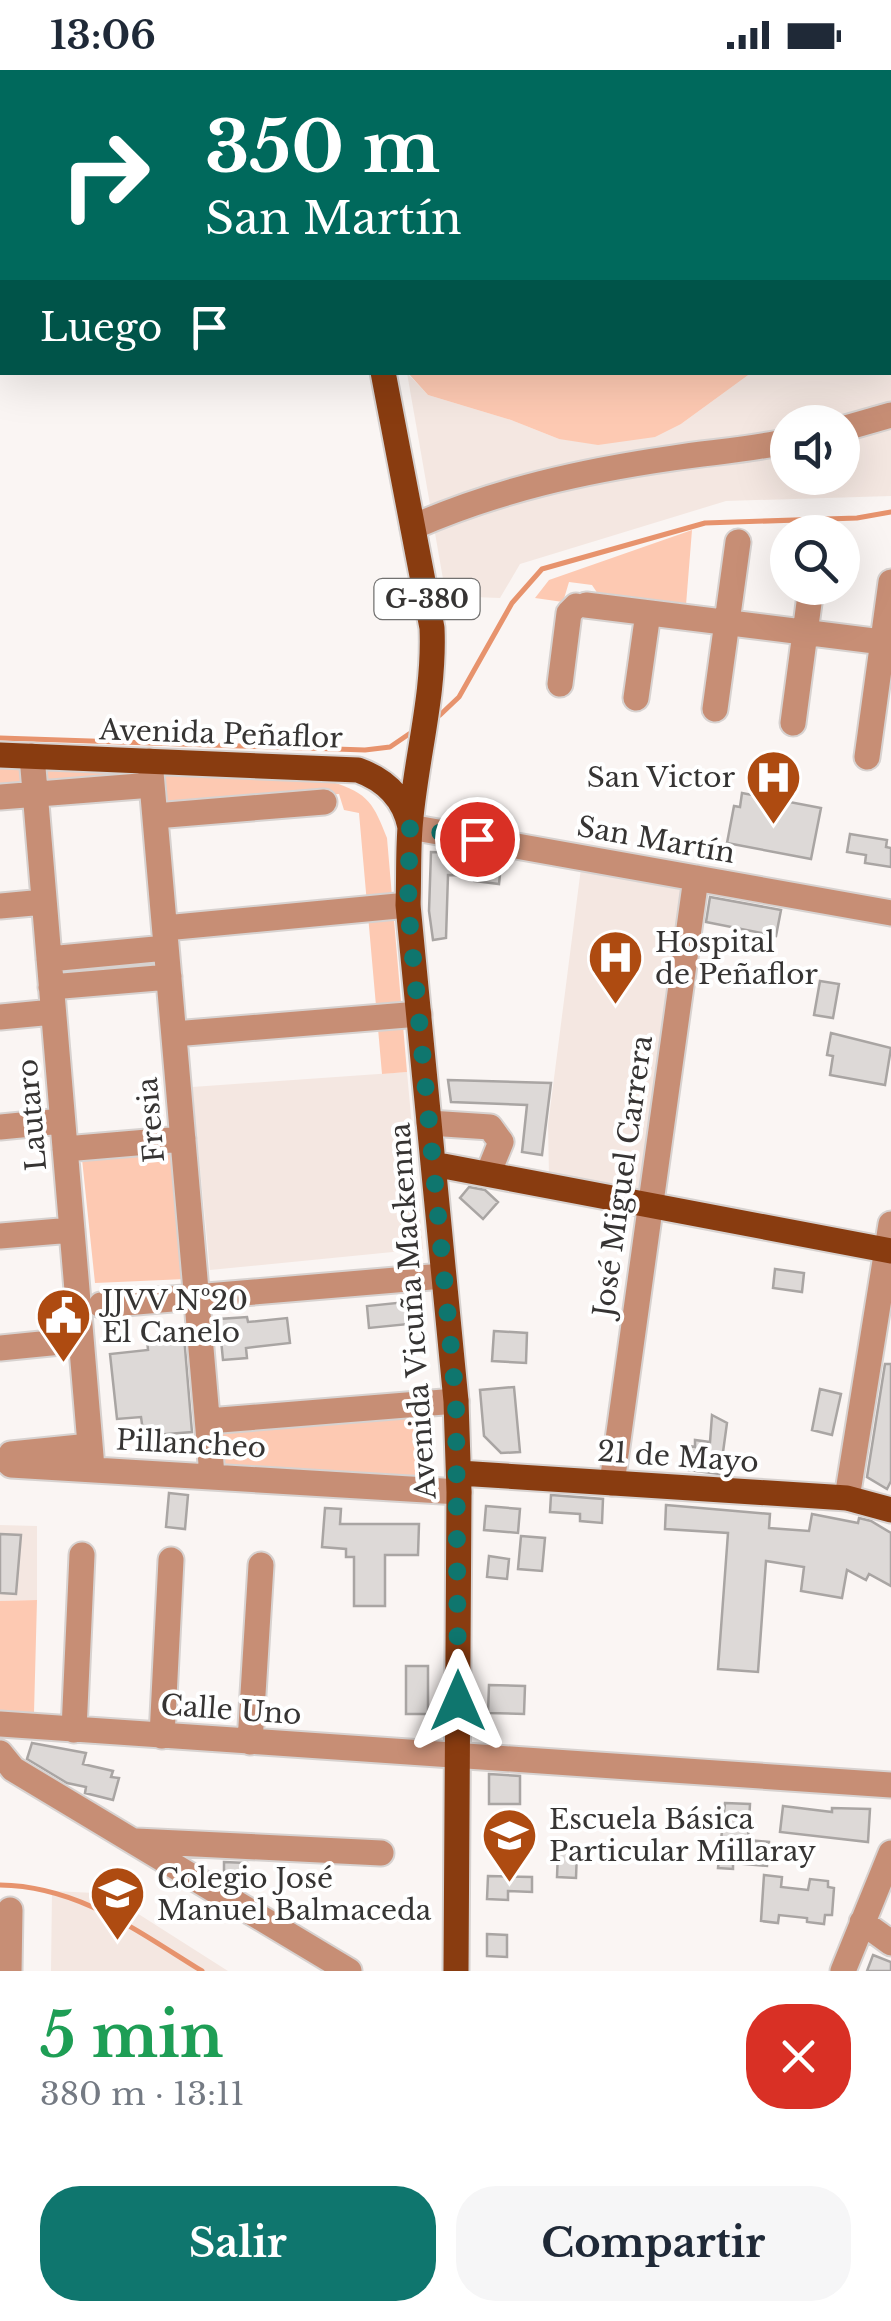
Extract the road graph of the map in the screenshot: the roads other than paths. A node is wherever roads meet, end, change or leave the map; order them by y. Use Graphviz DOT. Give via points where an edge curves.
graph roads {
  1 [pos="385,375"];
  2 [pos="891,414"];
  3 [pos="860,423"];
  4 [pos="770,445"];
  5 [pos="414,527"];
  6 [pos="738,542"];
  7 [pos="891,582"];
  8 [pos="808,605"];
  9 [pos="648,613"];
  10 [pos="727,622"];
  11 [pos="804,632"];
  12 [pos="887,643"];
  13 [pos="560,684"];
  14 [pos="636,698"];
  15 [pos="715,709"];
  16 [pos="793,723"];
  17 [pos="423,743"];
  18 [pos="0,755"];
  19 [pos="32,756"];
  20 [pos="867,756"];
  21 [pos="358,770"];
  22 [pos="151,773"];
  23 [pos="35,794"];
  24 [pos="0,796"];
  25 [pos="324,802"];
  26 [pos="155,816"];
  27 [pos="410,827"];
  28 [pos="696,878"];
  29 [pos="44,902"];
  30 [pos="0,906"];
  31 [pos="408,906"];
  32 [pos="891,913"];
  33 [pos="165,938"];
  34 [pos="49,959"];
  35 [pos="169,977"];
  36 [pos="52,1000"];
  37 [pos="419,1014"];
  38 [pos="0,1017"];
  39 [pos="174,1034"];
  40 [pos="62,1121"];
  41 [pos="429,1122"];
  42 [pos="0,1127"];
  43 [pos="183,1139"];
  44 [pos="65,1149"];
  45 [pos="433,1164"];
  46 [pos="488,1174"];
  47 [pos="649,1204"];
  48 [pos="72,1230"];
  49 [pos="0,1236"];
  50 [pos="890,1242"];
  51 [pos="443,1276"];
  52 [pos="197,1297"];
  53 [pos="101,1305"];
  54 [pos="81,1340"];
  55 [pos="0,1348"];
  56 [pos="456,1400"];
  57 [pos="208,1421"];
  58 [pos="91,1457"];
  59 [pos="212,1475"];
  60 [pos="459,1483"];
  61 [pos="612,1483"];
  62 [pos="847,1498"];
  63 [pos="891,1510"];
  64 [pos="82,1555"];
  65 [pos="171,1560"];
  66 [pos="261,1566"];
  67 [pos="0,1724"];
  68 [pos="74,1730"];
  69 [pos="162,1736"];
  70 [pos="250,1742"];
  71 [pos="0,1753"];
  72 [pos="458,1756"];
  73 [pos="891,1785"];
  74 [pos="130,1840"];
  75 [pos="891,1853"];
  76 [pos="381,1854"];
  77 [pos="10,1910"];
  78 [pos="862,1922"];
  79 [pos="891,1943"];
  80 [pos="9,1971"];
  81 [pos="349,1971"];
  82 [pos="456,1971"];
  83 [pos="843,1971"];
  1 -- 5 [label="main road, G-380"];
  2 -- 3 [label="street"];
  4 -- 5 [label="street" via="532,484"];
  5 -- 17 [label="main road, G-380" via="432,628"];
  6 -- 10 [label="street"];
  7 -- 12 [label="street"];
  8 -- 11 [label="street"];
  9 -- 10 [label="street"];
  9 -- 13 [label="street" via="581,606 569,614"];
  9 -- 14 [label="street"];
  10 -- 11 [label="street"];
  10 -- 15 [label="street"];
  11 -- 12 [label="street"];
  11 -- 16 [label="street"];
  12 -- 20 [label="street"];
  17 -- 21 [label="main road" via="408,763"];
  17 -- 27 [label="main road, G-380"];
  18 -- 19 [label="main road, Avenida Peñaflor"];
  19 -- 22 [label="main road, Avenida Peñaflor"];
  19 -- 23 [label="street, Lautaro"];
  21 -- 22 [label="main road, Avenida Peñaflor"];
  21 -- 27 [label="main road, Avenida Peñaflor" via="390,788"];
  22 -- 23 [label="street, Avenida Peñaflor"];
  22 -- 26 [label="street, Fresia"];
  23 -- 24 [label="street, Avenida Peñaflor"];
  23 -- 29 [label="street, Lautaro"];
  25 -- 26 [label="street"];
  26 -- 33 [label="street, Fresia"];
  27 -- 28 [label="street, San Martín"];
  27 -- 31 [label="main road, Avenida Vicuña Mackenna"];
  28 -- 32 [label="street, San Martín"];
  28 -- 47 [label="street, José Miguel Carrera"];
  29 -- 30 [label="street"];
  29 -- 34 [label="street, Lautaro"];
  31 -- 33 [label="street"];
  31 -- 37 [label="main road, Avenida Vicuña Mackenna"];
  33 -- 34 [label="street"];
  33 -- 35 [label="street, Fresia"];
  34 -- 36 [label="street, Lautaro"];
  35 -- 36 [label="street"];
  35 -- 39 [label="street, Fresia"];
  36 -- 38 [label="street"];
  36 -- 40 [label="street, Lautaro"];
  37 -- 39 [label="street"];
  37 -- 41 [label="main road, Avenida Vicuña Mackenna"];
  39 -- 43 [label="street, Fresia"];
  40 -- 42 [label="street"];
  40 -- 44 [label="street, Lautaro"];
  41 -- 45 [label="main road, Avenida Vicuña Mackenna"];
  41 -- 46 [label="street" via="496,1130 500,1142"];
  43 -- 44 [label="street"];
  43 -- 52 [label="street, Fresia"];
  44 -- 48 [label="street, Lautaro"];
  45 -- 46 [label="main road"];
  45 -- 51 [label="main road, Avenida Vicuña Mackenna"];
  46 -- 47 [label="main road"];
  47 -- 50 [label="main road"];
  47 -- 61 [label="street, José Miguel Carrera"];
  48 -- 49 [label="street"];
  48 -- 54 [label="street, Lautaro"];
  50 -- 62 [label="street"];
  51 -- 52 [label="street"];
  51 -- 56 [label="main road, Avenida Vicuña Mackenna"];
  52 -- 53 [label="street"];
  52 -- 57 [label="street, Fresia"];
  54 -- 55 [label="street"];
  54 -- 58 [label="street, Lautaro"];
  56 -- 57 [label="street"];
  56 -- 60 [label="main road, Avenida Vicuña Mackenna"];
  57 -- 59 [label="street, Fresia"];
  58 -- 59 [label="street, Pillancheo"];
  59 -- 60 [label="street, Pillancheo"];
  60 -- 61 [label="main road, 21 de Mayo"];
  60 -- 72 [label="main road, Avenida Vicuña Mackenna"];
  61 -- 62 [label="main road, 21 de Mayo"];
  62 -- 63 [label="main road, 21 de Mayo"];
  64 -- 68 [label="street"];
  65 -- 69 [label="street"];
  66 -- 70 [label="street"];
  67 -- 68 [label="street, Calle Uno"];
  68 -- 69 [label="street, Calle Uno"];
  69 -- 70 [label="street, Calle Uno"];
  70 -- 72 [label="street, Calle Uno"];
  71 -- 74 [label="street" via="13,1769"];
  72 -- 73 [label="street, Calle Uno"];
  72 -- 82 [label="main road, Avenida Vicuña Mackenna"];
  74 -- 76 [label="street"];
  74 -- 81 [label="street"];
  75 -- 78 [label="street"];
  77 -- 80 [label="street"];
  78 -- 79 [label="street"];
  78 -- 83 [label="street"];
}
